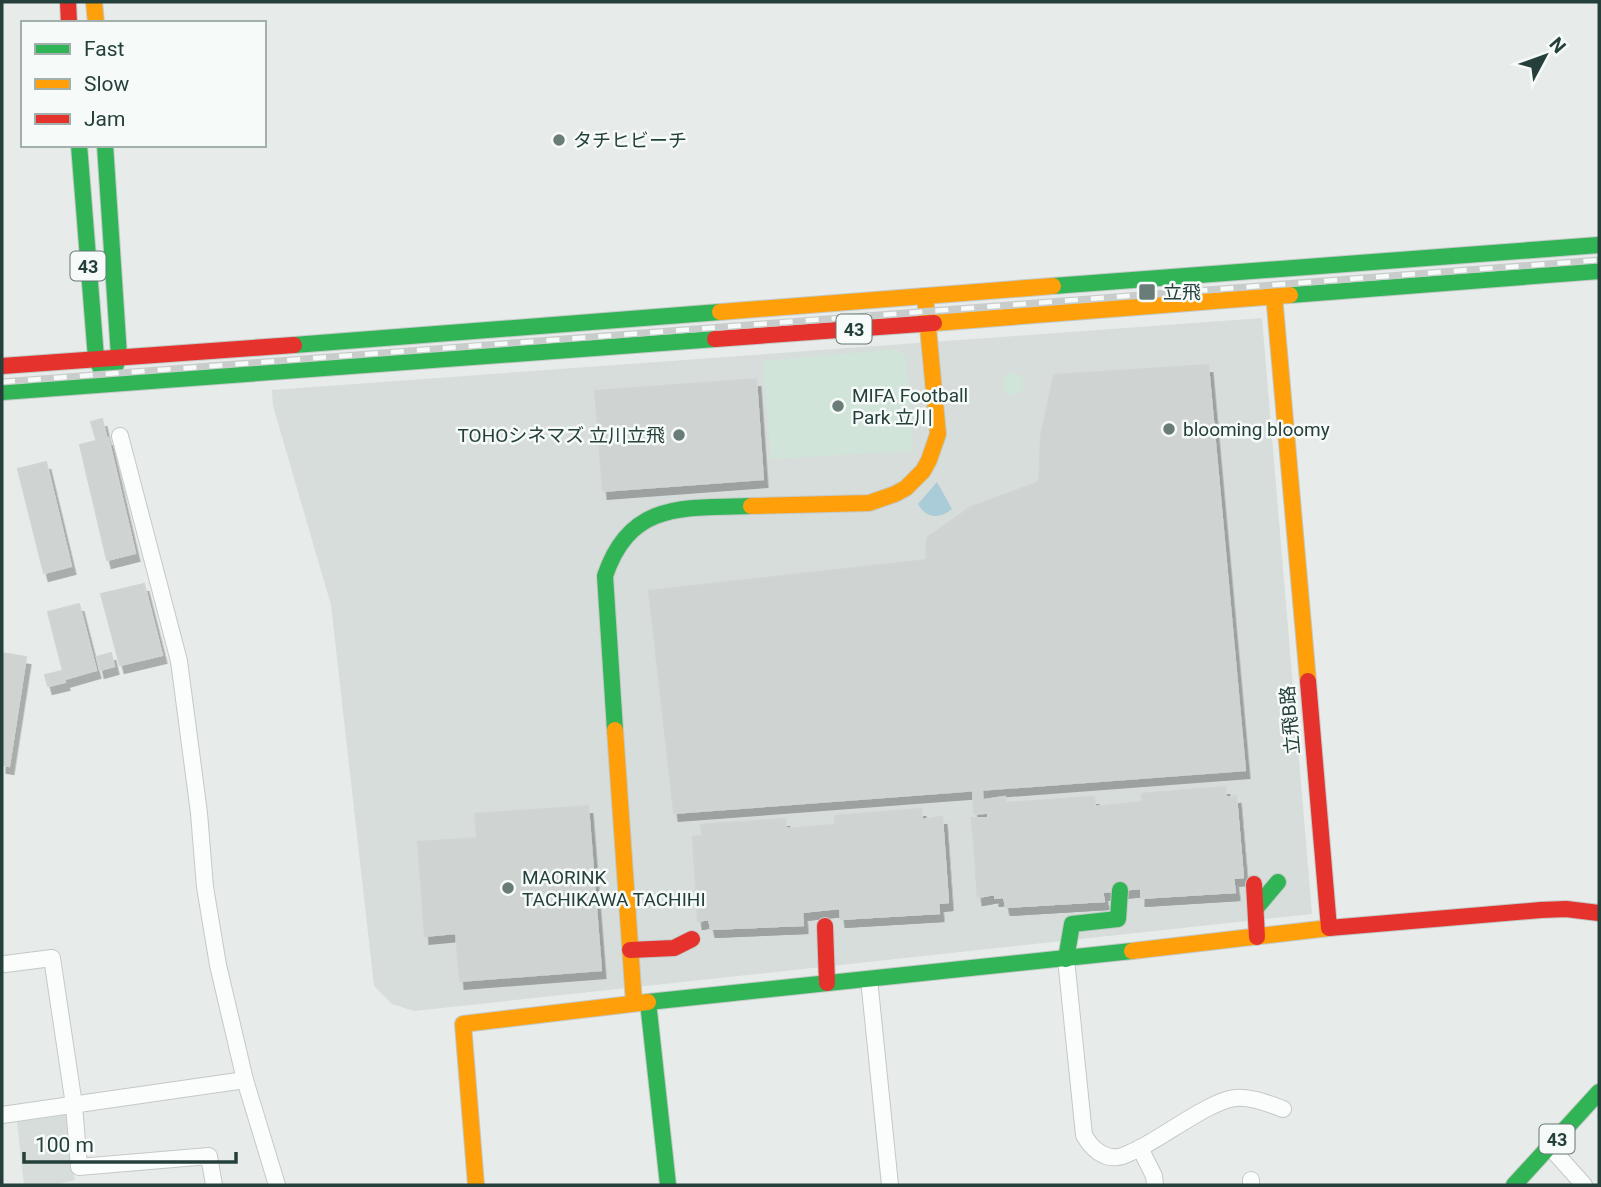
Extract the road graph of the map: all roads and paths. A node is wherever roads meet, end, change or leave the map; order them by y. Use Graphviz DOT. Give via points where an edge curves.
graph roads {
  1 [pos="68,2"];
  2 [pos="94,2"];
  3 [pos="69,21"];
  4 [pos="96,21"];
  5 [pos="79,147"];
  6 [pos="105,147"];
  7 [pos="1599,245"];
  8 [pos="1599,271"];
  9 [pos="1274,295"];
  10 [pos="925,296"];
  11 [pos="929,324"];
  12 [pos="119,356"];
  13 [pos="96,358"];
  14 [pos="2,366"];
  15 [pos="108,384"];
  16 [pos="2,391"];
  17 [pos="120,436"];
  18 [pos="1278,882"];
  19 [pos="1254,884"];
  20 [pos="1120,890"];
  21 [pos="1256,908"];
  22 [pos="1599,913"];
  23 [pos="825,926"];
  24 [pos="1329,928"];
  25 [pos="1257,936"];
  26 [pos="692,939"];
  27 [pos="631,950"];
  28 [pos="1066,958"];
  29 [pos="5,964"];
  30 [pos="869,979"];
  31 [pos="827,983"];
  32 [pos="641,1002"];
  33 [pos="245,1080"];
  34 [pos="1599,1092"];
  35 [pos="74,1105"];
  36 [pos="1283,1109"];
  37 [pos="2,1115"];
  38 [pos="1550,1147"];
  39 [pos="1140,1148"];
  40 [pos="214,1185"];
  41 [pos="277,1185"];
  42 [pos="476,1185"];
  43 [pos="668,1185"];
  44 [pos="890,1185"];
  45 [pos="1155,1185"];
  46 [pos="1514,1185"];
  47 [pos="1584,1185"];
  1 -- 3 [label="main road"];
  2 -- 4 [label="main road"];
  5 -- 13 [label="main road, 43"];
  6 -- 12 [label="main road, 43"];
  7 -- 10 [label="main road, 43"];
  8 -- 9 [label="main road, 43"];
  9 -- 11 [label="main road, 43"];
  9 -- 24 [label="main road, 立飛B路"];
  10 -- 11 [label="main road"];
  10 -- 12 [label="main road, 43"];
  11 -- 15 [label="main road, 43"];
  11 -- 27 [label="main road" via="938,434 925,469 906,489 869,503 667,512 630,530 611,558 606,609"];
  12 -- 13 [label="main road, 43"];
  12 -- 15 [label="main road, 43"];
  13 -- 14 [label="main road, 43"];
  13 -- 15 [label="main road, 43"];
  15 -- 16 [label="main road, 43"];
  17 -- 33 [label="street" via="179,662 205,887"];
  18 -- 21 [label="main road"];
  19 -- 21 [label="main road"];
  20 -- 28 [label="main road" via="1118,919 1072,924"];
  21 -- 25 [label="main road"];
  22 -- 24 [label="main road" via="1541,910"];
  23 -- 31 [label="main road"];
  24 -- 25 [label="main road"];
  25 -- 28 [label="main road"];
  26 -- 27 [label="main road" via="674,948"];
  27 -- 32 [label="main road"];
  28 -- 30 [label="main road"];
  28 -- 39 [label="street" via="1084,1135 1102,1155 1119,1158"];
  29 -- 35 [label="street" via="52,958"];
  30 -- 31 [label="main road"];
  30 -- 44 [label="street"];
  31 -- 32 [label="main road"];
  32 -- 42 [label="main road" via="463,1024"];
  32 -- 43 [label="main road"];
  33 -- 35 [label="street"];
  33 -- 41 [label="street"];
  34 -- 38 [label="main road, 43"];
  35 -- 37 [label="street"];
  35 -- 40 [label="street" via="79,1167 209,1156"];
  36 -- 39 [label="street" via="1236,1098 1218,1103"];
  38 -- 46 [label="main road, 43"];
  38 -- 47 [label="street"];
  39 -- 45 [label="street"];
}
